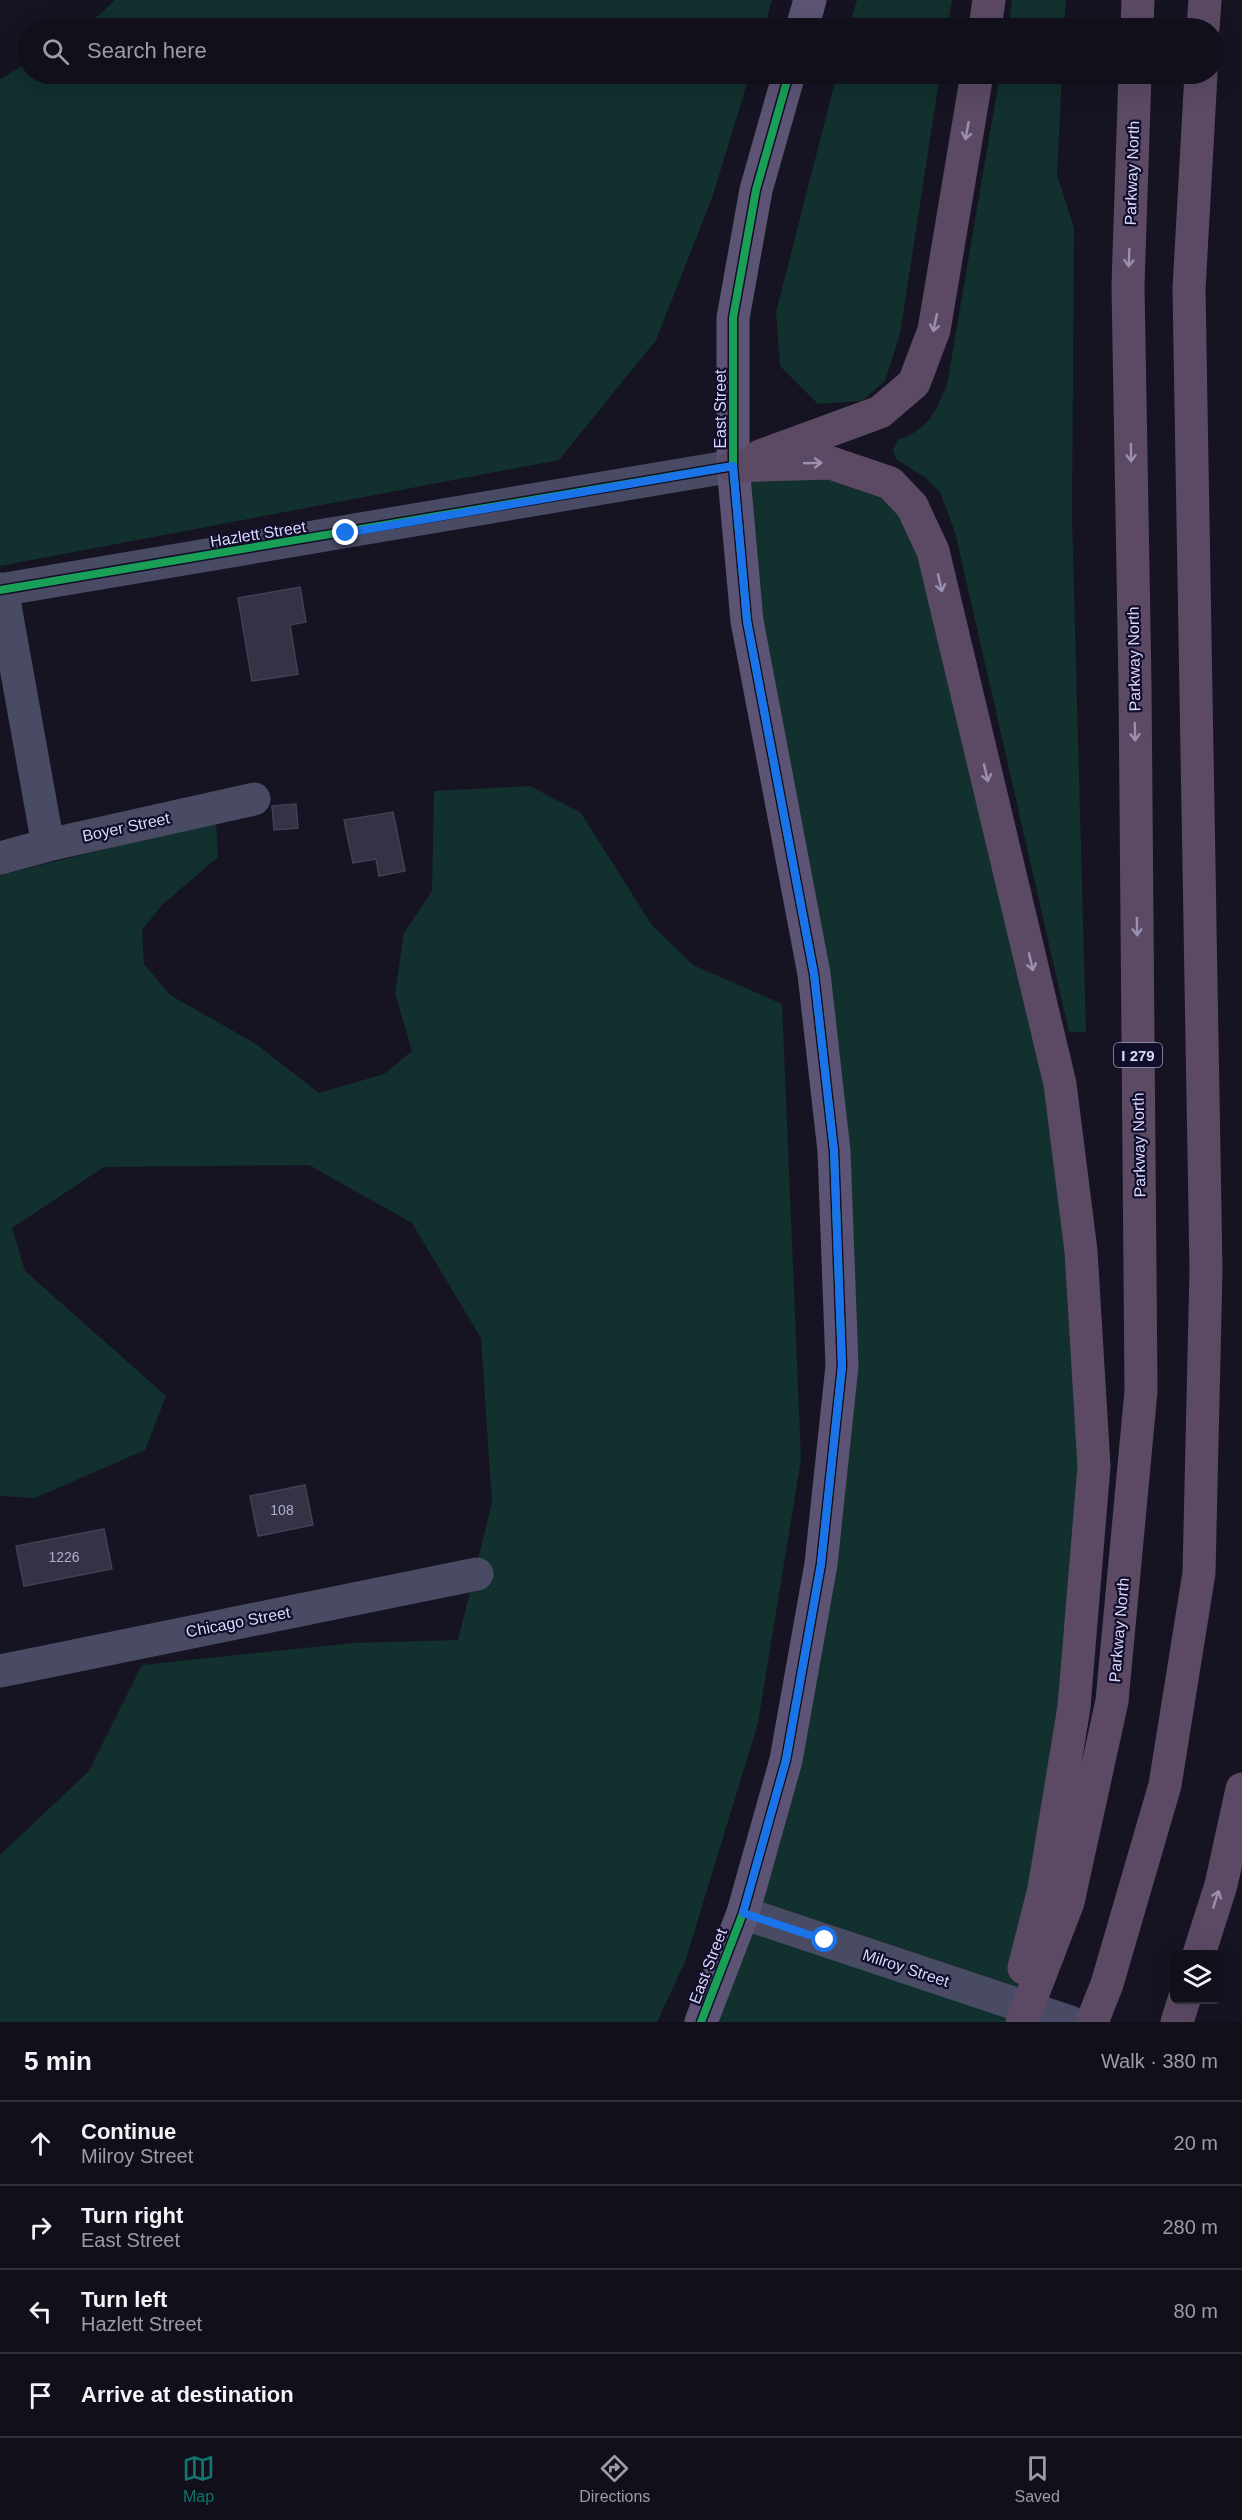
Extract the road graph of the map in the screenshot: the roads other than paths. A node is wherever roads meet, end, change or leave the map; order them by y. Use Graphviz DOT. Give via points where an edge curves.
graph roads {
  1 [pos="810,0"];
  2 [pos="989,0"];
  3 [pos="1138,0"];
  4 [pos="1205,0"];
  5 [pos="805,18"];
  6 [pos="986,18"];
  7 [pos="1137,18"];
  8 [pos="1204,18"];
  9 [pos="786,84"];
  10 [pos="975,84"];
  11 [pos="1135,84"];
  12 [pos="1200,84"];
  13 [pos="733,466"];
  14 [pos="1,590"];
  15 [pos="254,799"];
  16 [pos="48,845"];
  17 [pos="0,858"];
  18 [pos="477,1574"];
  19 [pos="0,1671"];
  20 [pos="1242,1789"];
  21 [pos="743,1913"];
  22 [pos="1200,1950"];
  23 [pos="1183,2004"];
  24 [pos="701,2022"];
  25 [pos="1010,2022"];
  26 [pos="1022,2022"];
  27 [pos="1070,2022"];
  28 [pos="1092,2022"];
  29 [pos="1177,2022"];
  1 -- 5 [label="main road"];
  2 -- 6 [label="highway"];
  3 -- 7 [label="highway"];
  4 -- 8 [label="highway"];
  9 -- 13 [label="main road, East Street" via="756,190 733,318"];
  10 -- 13 [label="highway, one-way" via="934,330 914,382 880,412"];
  11 -- 26 [label="highway, Parkway North / I 279, one-way" via="1128,285 1141,1391 1112,1701 1068,1902"];
  12 -- 28 [label="highway" via="1189,289 1206,1270 1199,1573 1166,1785"];
  13 -- 14 [label="street, Hazlett Street"];
  13 -- 21 [label="main road, East Street" via="747,621 814,974 834,1151 842,1366 821,1564 786,1760"];
  13 -- 25 [label="highway, one-way" via="831,463 890,483 912,506 933,551 1060,1084 1081,1251 1094,1466 1074,1707 1044,1889"];
  14 -- 16 [label="street"];
  15 -- 16 [label="street, Boyer Street"];
  16 -- 17 [label="street, Boyer Street"];
  18 -- 19 [label="street, Chicago Street"];
  22 -- 20 [label="highway, one-way" via="1221,1885"];
  21 -- 24 [label="main road, East Street"];
  21 -- 27 [label="street, Milroy Street"];
  23 -- 29 [label="highway"];
}
